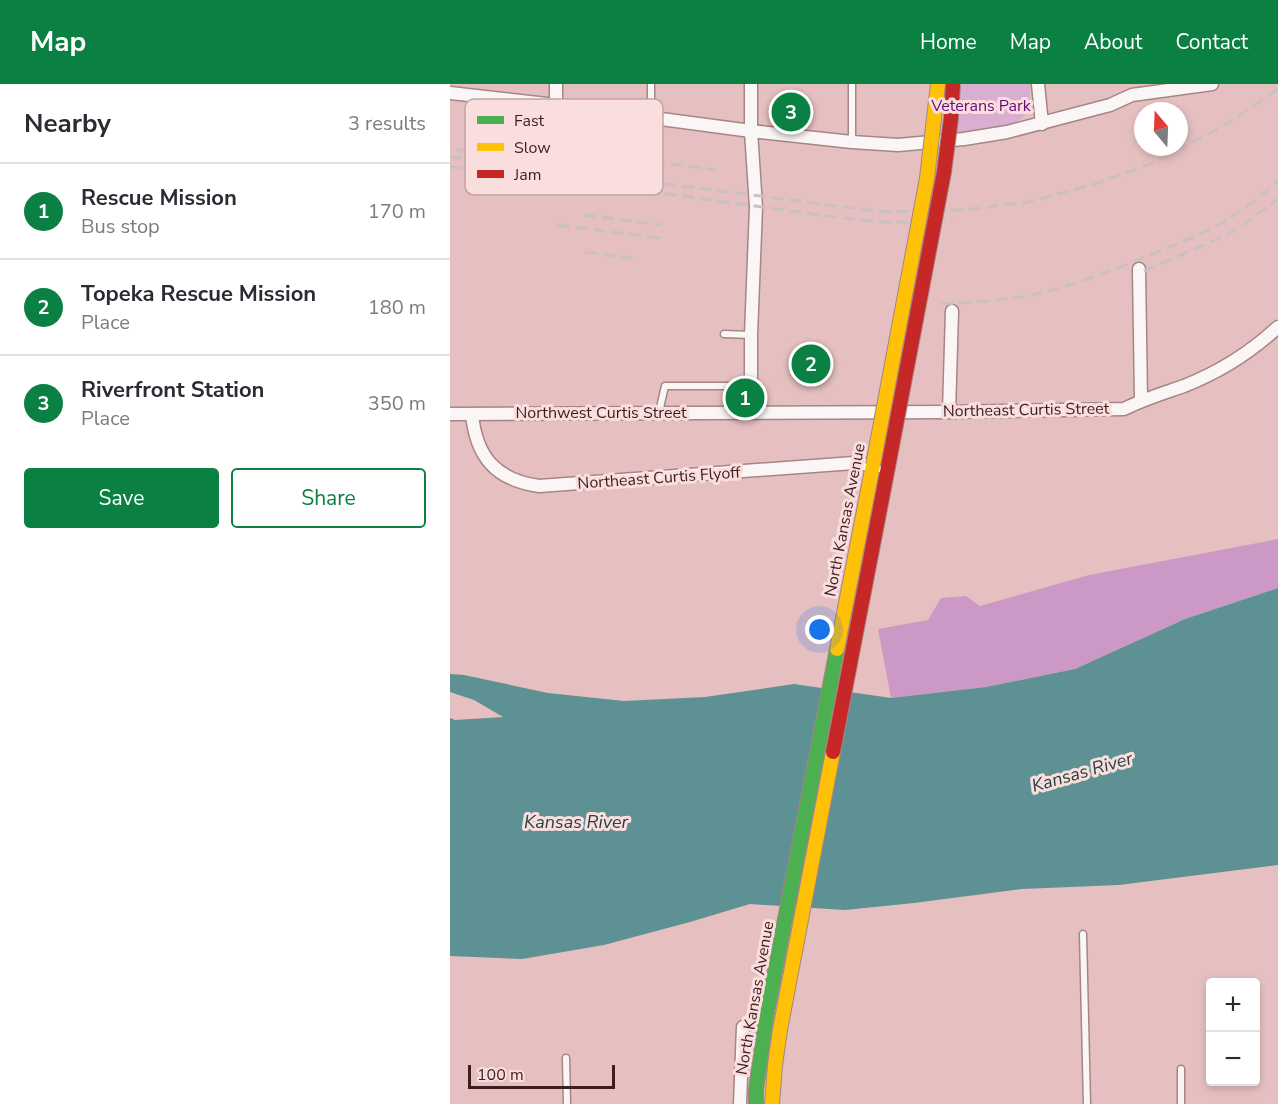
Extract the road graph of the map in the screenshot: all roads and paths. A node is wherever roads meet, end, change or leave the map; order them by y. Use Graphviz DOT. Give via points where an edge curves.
graph roads {
  1 [pos="752,84"];
  2 [pos="852,84"];
  3 [pos="938,84"];
  4 [pos="953,84"];
  5 [pos="1038,84"];
  6 [pos="1212,84"];
  7 [pos="453,90"];
  8 [pos="1132,90"];
  9 [pos="515,99"];
  10 [pos="663,120"];
  11 [pos="1042,124"];
  12 [pos="751,131"];
  13 [pos="852,142"];
  14 [pos="1139,270"];
  15 [pos="952,311"];
  16 [pos="1278,327"];
  17 [pos="724,334"];
  18 [pos="751,335"];
  19 [pos="752,386"];
  20 [pos="1141,400"];
  21 [pos="659,412"];
  22 [pos="752,412"];
  23 [pos="949,412"];
  24 [pos="450,414"];
  25 [pos="472,414"];
  26 [pos="873,465"];
  27 [pos="888,467"];
  28 [pos="1083,934"];
  29 [pos="743,1027"];
  30 [pos="566,1058"];
  31 [pos="1181,1069"];
  32 [pos="567,1104"];
  33 [pos="740,1104"];
  34 [pos="756,1104"];
  35 [pos="771,1104"];
  36 [pos="1087,1104"];
  37 [pos="1181,1104"];
  1 -- 12 [label="street"];
  2 -- 13 [label="lane"];
  3 -- 26 [label="main road, North Kansas Avenue, bridge" via="933,144"];
  4 -- 27 [label="main road, North Kansas Avenue, bridge" via="944,171"];
  5 -- 11 [label="street"];
  6 -- 8 [label="street"];
  7 -- 9 [label="street"];
  8 -- 11 [label="street" via="1110,105"];
  10 -- 12 [label="street"];
  11 -- 13 [label="street" via="898,146"];
  12 -- 13 [label="street"];
  12 -- 18 [label="street" via="756,207"];
  14 -- 20 [label="street"];
  15 -- 23 [label="street"];
  16 -- 20 [label="street, Northeast Curtis Street" via="1249,351 1207,376"];
  17 -- 18 [label="lane"];
  18 -- 19 [label="street"];
  19 -- 21 [label="lane" via="664,386"];
  19 -- 22 [label="street"];
  20 -- 23 [label="street, Northeast Curtis Street" via="1124,409"];
  21 -- 22 [label="street, Northwest Curtis Street"];
  21 -- 25 [label="street, Northwest Curtis Street"];
  22 -- 23 [label="street, Northeast Curtis Street"];
  24 -- 25 [label="street, Northwest Curtis Street"];
  25 -- 26 [label="street, Northeast Curtis Flyoff" via="475,438 489,463 507,477 539,486 854,463"];
  26 -- 27 [label="street, Northeast Curtis Flyoff, bridge"];
  26 -- 34 [label="main road, North Kansas Avenue" via="766,1018"];
  27 -- 35 [label="main road, North Kansas Avenue" via="780,1030"];
  28 -- 36 [label="lane"];
  29 -- 33 [label="street, North Kansas Avenue"];
  30 -- 32 [label="lane"];
  31 -- 37 [label="lane"];
}
